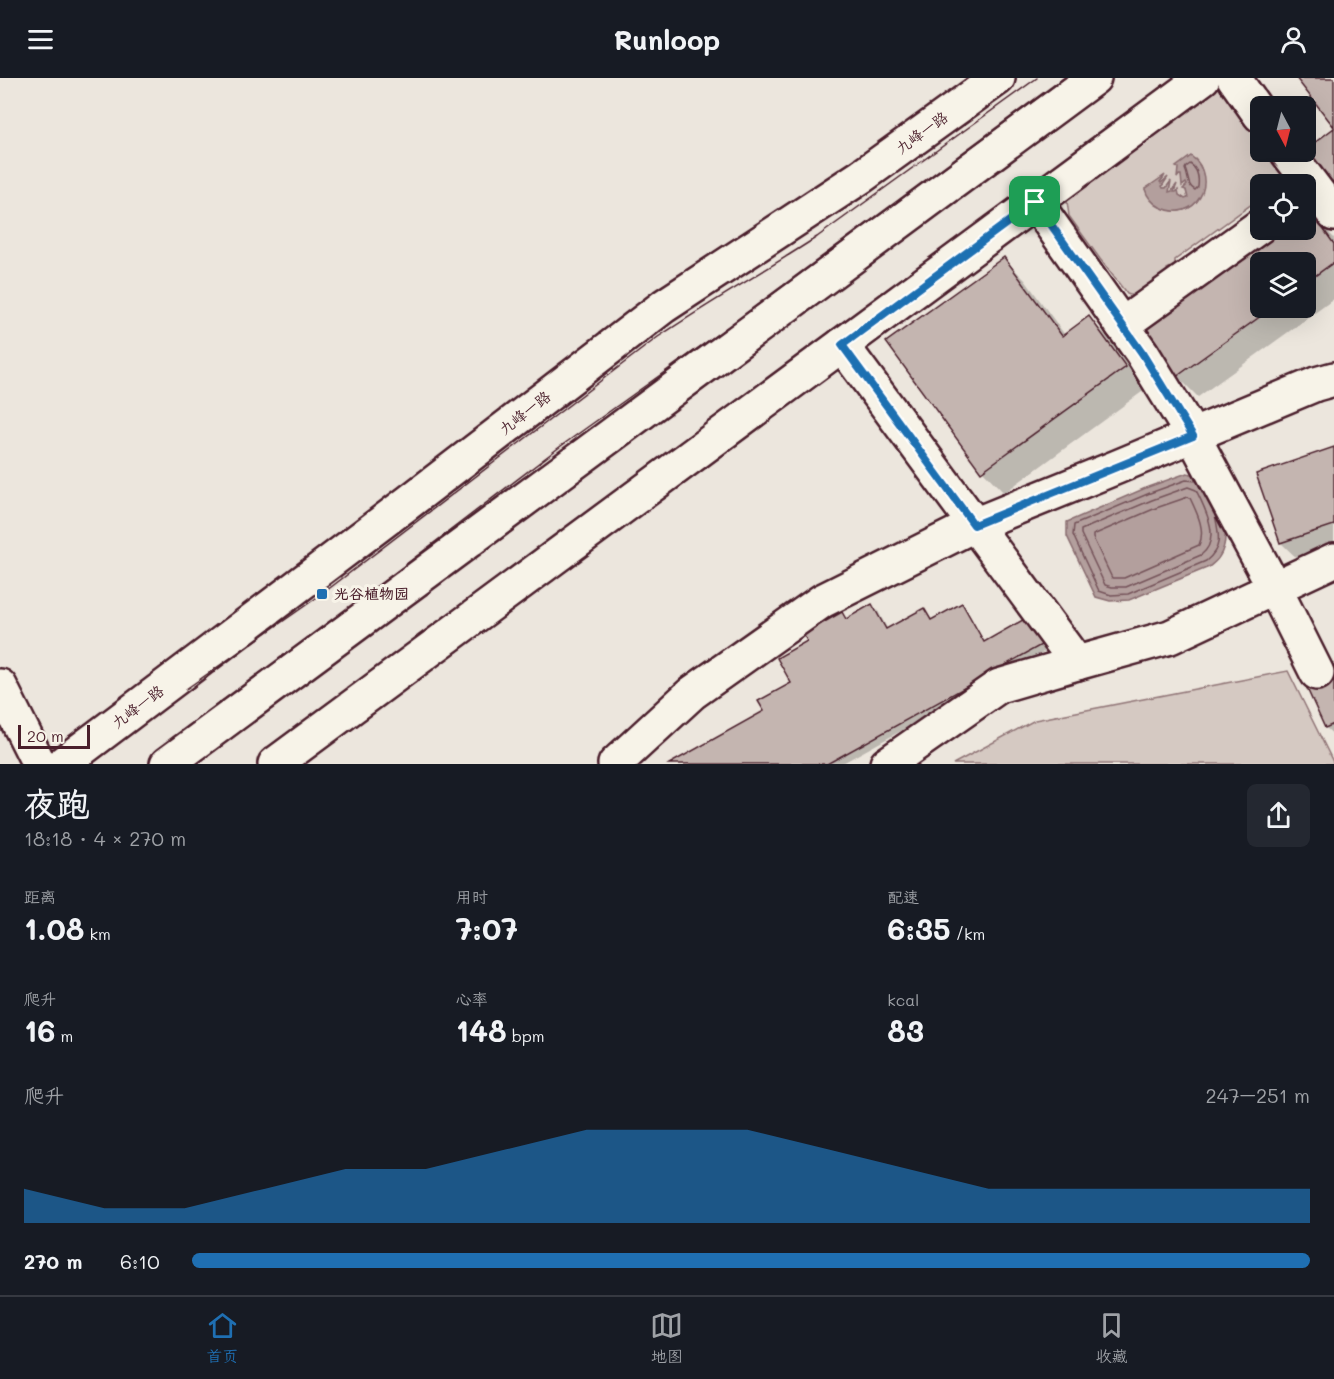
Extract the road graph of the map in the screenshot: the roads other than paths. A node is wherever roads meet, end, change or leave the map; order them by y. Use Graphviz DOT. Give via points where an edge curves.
graph roads {
  1 [pos="998,78"];
  2 [pos="1094,78"];
  3 [pos="1203,78"];
  4 [pos="1234,78"];
  5 [pos="1250,101"];
  6 [pos="1316,197"];
  7 [pos="1035,202"];
  8 [pos="1334,214"];
  9 [pos="1250,233"];
  10 [pos="1122,325"];
  11 [pos="842,345"];
  12 [pos="1334,379"];
  13 [pos="1193,436"];
  14 [pos="974,525"];
  15 [pos="1334,560"];
  16 [pos="1274,587"];
  17 [pos="1077,663"];
  18 [pos="1317,673"];
  19 [pos="0,686"];
  20 [pos="39,764"];
  21 [pos="62,764"];
  22 [pos="167,764"];
  23 [pos="275,764"];
  24 [pos="615,764"];
  25 [pos="887,764"];
  1 -- 21 [label="street, 九峰一路" via="862,176 664,306"];
  2 -- 22 [label="street"];
  3 -- 7 [label="street"];
  4 -- 5 [label="street"];
  6 -- 8 [label="street"];
  7 -- 10 [label="street"];
  7 -- 11 [label="street"];
  9 -- 10 [label="street"];
  10 -- 13 [label="street"];
  11 -- 14 [label="street"];
  11 -- 23 [label="street"];
  12 -- 13 [label="street"];
  13 -- 14 [label="street"];
  13 -- 16 [label="street"];
  14 -- 17 [label="street"];
  14 -- 24 [label="street" via="822,601 692,693"];
  15 -- 16 [label="street"];
  16 -- 17 [label="street" via="1170,637"];
  16 -- 18 [label="street"];
  17 -- 25 [label="street" via="999,686"];
  19 -- 20 [label="street"];
}
